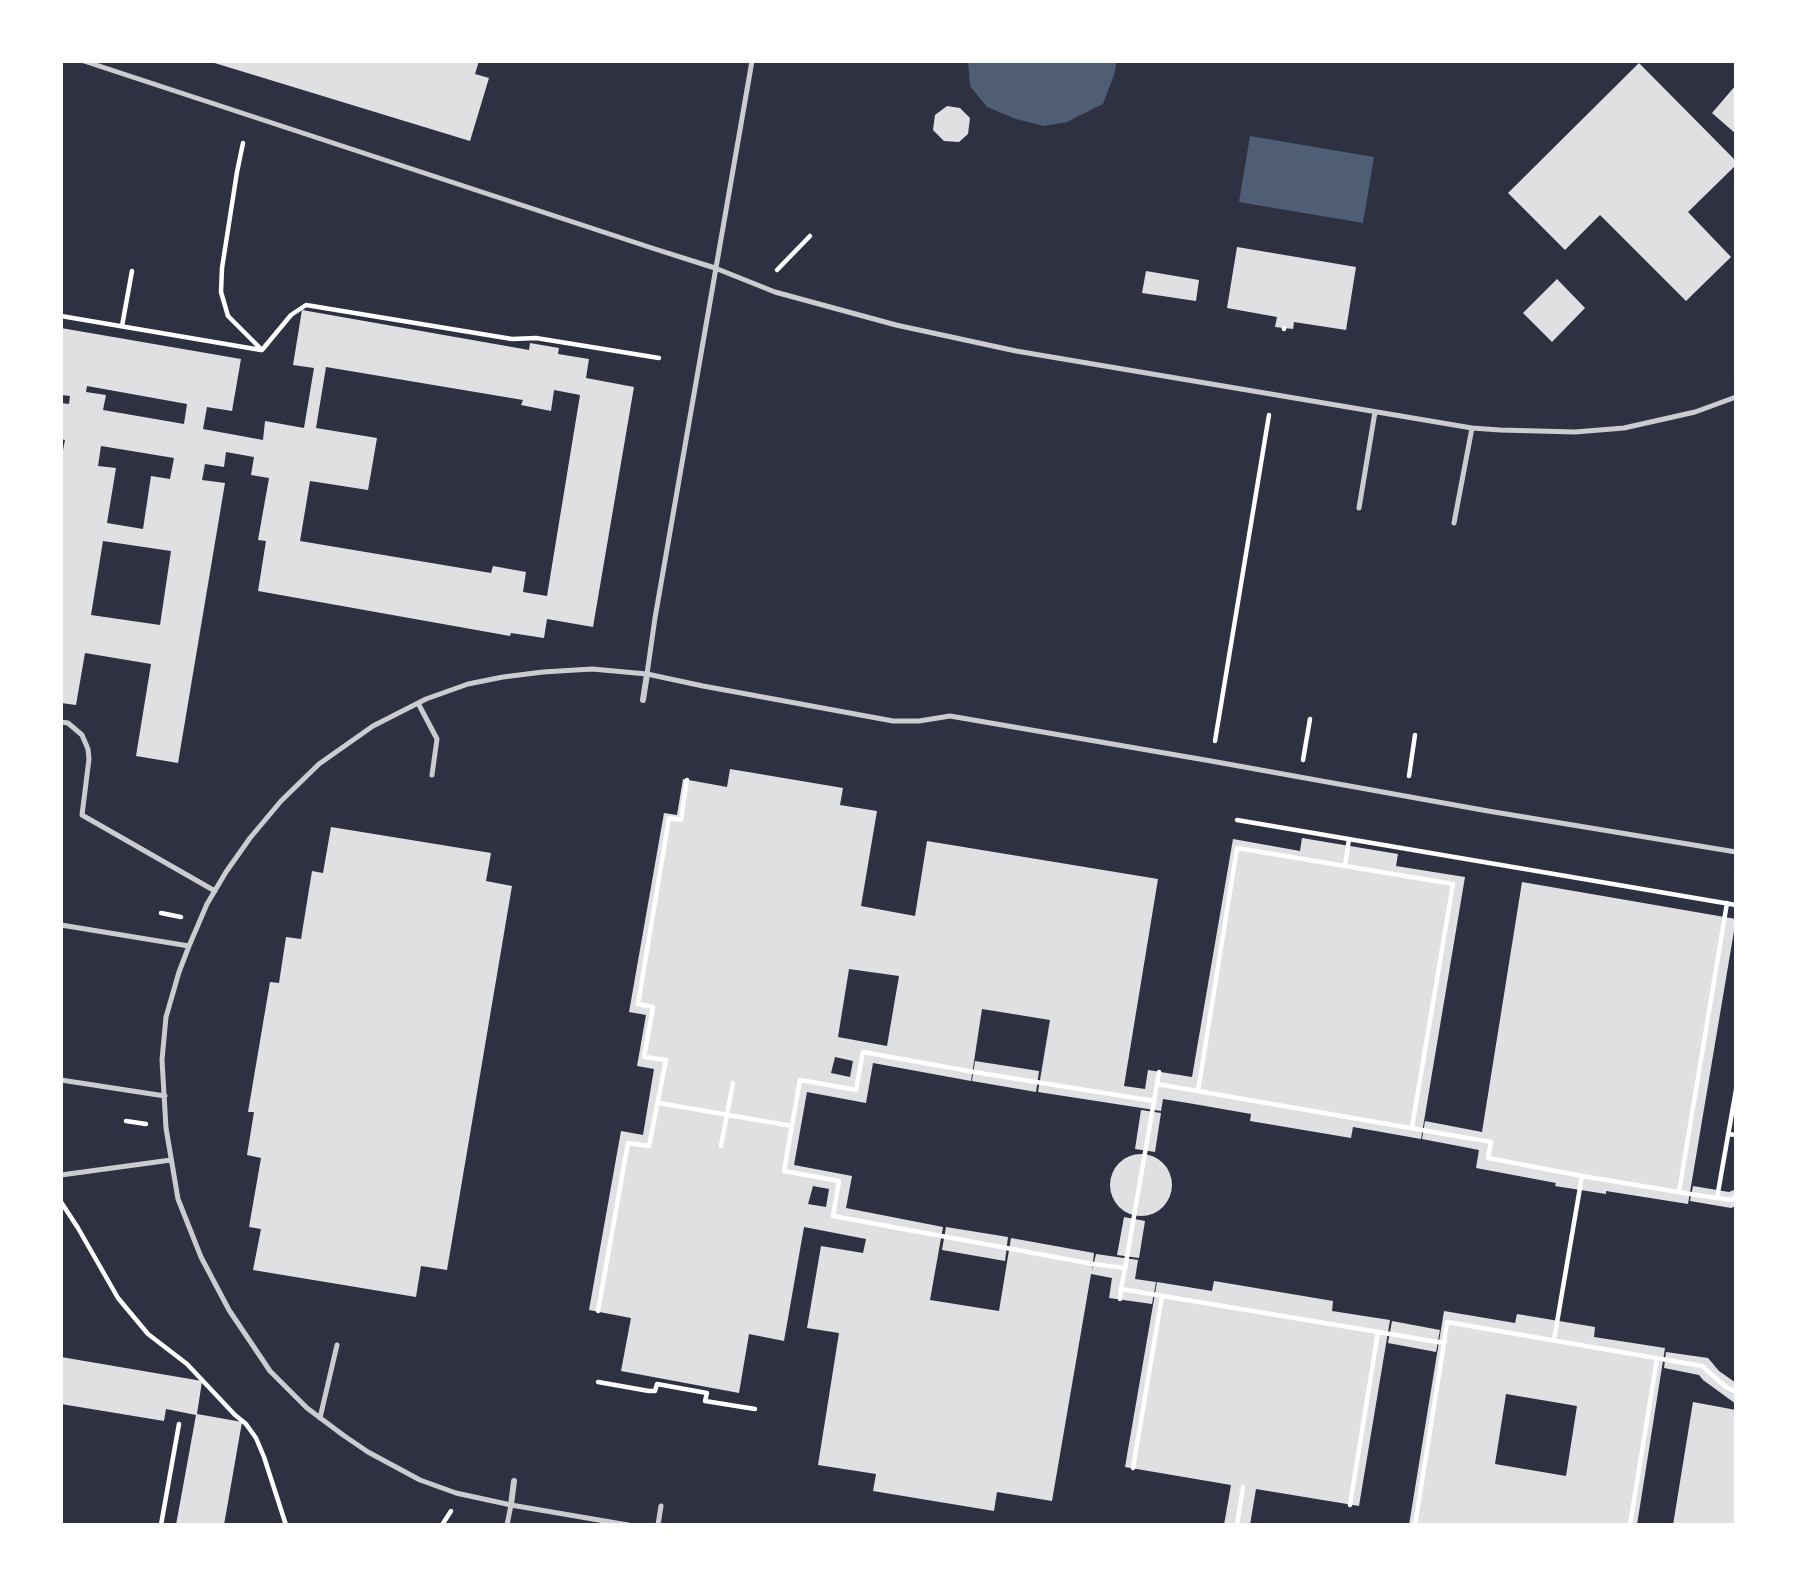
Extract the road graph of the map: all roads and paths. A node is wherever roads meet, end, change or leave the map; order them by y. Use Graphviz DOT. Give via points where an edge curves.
graph roads {
  1 [pos="85,61"];
  2 [pos="752,61"];
  3 [pos="243,143"];
  4 [pos="810,236"];
  5 [pos="715,268"];
  6 [pos="132,271"];
  7 [pos="761,286"];
  8 [pos="61,316"];
  9 [pos="122,326"];
  10 [pos="262,350"];
  11 [pos="659,358"];
  12 [pos="1273,394"];
  13 [pos="1736,397"];
  14 [pos="1375,412"];
  15 [pos="1472,428"];
  16 [pos="1359,508"];
  17 [pos="1454,523"];
  18 [pos="647,674"];
  19 [pos="642,700"];
  20 [pos="418,704"];
  21 [pos="1310,719"];
  22 [pos="61,722"];
  23 [pos="1415,735"];
  24 [pos="1211,761"];
  25 [pos="432,775"];
  26 [pos="1301,778"];
  27 [pos="687,780"];
  28 [pos="1406,796"];
  29 [pos="1237,820"];
  30 [pos="1349,839"];
  31 [pos="1736,852"];
  32 [pos="1345,866"];
  33 [pos="215,891"];
  34 [pos="1727,903"];
  35 [pos="1736,905"];
  36 [pos="61,926"];
  37 [pos="189,946"];
  38 [pos="1159,1072"];
  39 [pos="61,1080"];
  40 [pos="733,1083"];
  41 [pos="1157,1084"];
  42 [pos="1736,1090"];
  43 [pos="1198,1091"];
  44 [pos="165,1096"];
  45 [pos="1154,1101"];
  46 [pos="658,1103"];
  47 [pos="727,1115"];
  48 [pos="792,1126"];
  49 [pos="1412,1128"];
  50 [pos="1728,1134"];
  51 [pos="1736,1135"];
  52 [pos="721,1146"];
  53 [pos="171,1160"];
  54 [pos="61,1175"];
  55 [pos="1582,1176"];
  56 [pos="1679,1192"];
  57 [pos="1736,1197"];
  58 [pos="1717,1198"];
  59 [pos="61,1202"];
  60 [pos="1125,1268"];
  61 [pos="1121,1289"];
  62 [pos="1162,1296"];
  63 [pos="1120,1299"];
  64 [pos="598,1311"];
  65 [pos="1378,1332"];
  66 [pos="1554,1340"];
  67 [pos="1444,1343"];
  68 [pos="337,1345"];
  69 [pos="1657,1359"];
  70 [pos="598,1382"];
  71 [pos="1736,1392"];
  72 [pos="755,1409"];
  73 [pos="320,1418"];
  74 [pos="179,1424"];
  75 [pos="1133,1468"];
  76 [pos="514,1481"];
  77 [pos="1243,1487"];
  78 [pos="510,1505"];
  79 [pos="1350,1505"];
  80 [pos="661,1506"];
  81 [pos="162,1525"];
  82 [pos="286,1525"];
  83 [pos="507,1525"];
  84 [pos="628,1525"];
  85 [pos="658,1525"];
  86 [pos="1237,1525"];
  87 [pos="1415,1525"];
  88 [pos="1630,1525"];
  1 -- 5 [label="lane"];
  2 -- 5 [label="lane"];
  3 -- 10 [label="path" via="221,292 228,316"];
  4 -- 7 [label="path"];
  5 -- 7 [label="lane"];
  5 -- 18 [label="lane"];
  6 -- 9 [label="path"];
  7 -- 12 [label="lane" via="962,340"];
  8 -- 9 [label="path"];
  9 -- 10 [label="path"];
  10 -- 11 [label="path" via="291,315 306,305"];
  12 -- 14 [label="lane"];
  12 -- 24 [label="path"];
  13 -- 15 [label="lane" via="1695,412 1624,428 1537,432"];
  14 -- 15 [label="lane"];
  14 -- 16 [label="lane"];
  15 -- 17 [label="lane"];
  18 -- 19 [label="street"];
  18 -- 20 [label="lane" via="592,669 503,677 468,684"];
  18 -- 24 [label="lane" via="893,720 950,716"];
  20 -- 25 [label="lane" via="437,739"];
  20 -- 33 [label="lane" via="373,726 319,764 250,838"];
  21 -- 26 [label="path"];
  22 -- 33 [label="lane" via="82,735 88,749 82,815"];
  23 -- 28 [label="path"];
  24 -- 26 [label="lane"];
  26 -- 28 [label="lane"];
  27 -- 46 [label="path" via="681,820 669,818 638,1004 653,1007 644,1057 666,1060"];
  28 -- 31 [label="lane"];
  29 -- 30 [label="path"];
  30 -- 32 [label="path"];
  30 -- 34 [label="path"];
  32 -- 43 [label="path" via="1237,848"];
  32 -- 49 [label="path" via="1453,884"];
  33 -- 37 [label="lane"];
  34 -- 35 [label="path"];
  34 -- 56 [label="path"];
  36 -- 37 [label="lane"];
  37 -- 44 [label="lane" via="166,1017"];
  38 -- 41 [label="path"];
  39 -- 44 [label="lane"];
  40 -- 47 [label="path"];
  41 -- 43 [label="path"];
  41 -- 45 [label="path"];
  42 -- 50 [label="path"];
  43 -- 49 [label="path"];
  44 -- 53 [label="lane"];
  45 -- 48 [label="path" via="863,1052 856,1090 800,1080"];
  45 -- 60 [label="path"];
  46 -- 47 [label="path"];
  46 -- 64 [label="path" via="649,1146 628,1143"];
  47 -- 48 [label="path"];
  47 -- 52 [label="path"];
  48 -- 60 [label="path" via="784,1171 839,1181 834,1216"];
  49 -- 55 [label="path" via="1491,1142 1488,1158"];
  50 -- 51 [label="path"];
  50 -- 58 [label="path"];
  53 -- 54 [label="lane"];
  53 -- 73 [label="lane" via="178,1199 229,1310 270,1371"];
  55 -- 56 [label="path"];
  55 -- 66 [label="path"];
  56 -- 58 [label="path"];
  57 -- 58 [label="path"];
  59 -- 82 [label="path" via="118,1298 148,1334 187,1364 256,1438"];
  60 -- 61 [label="path"];
  61 -- 62 [label="path"];
  61 -- 63 [label="path"];
  62 -- 65 [label="path"];
  62 -- 75 [label="path"];
  65 -- 67 [label="path"];
  65 -- 79 [label="path"];
  66 -- 67 [label="path" via="1447,1322"];
  66 -- 69 [label="path"];
  67 -- 87 [label="path"];
  68 -- 73 [label="lane"];
  69 -- 71 [label="path" via="1702,1366"];
  69 -- 88 [label="path"];
  70 -- 72 [label="path" via="649,1391 656,1391 657,1384 707,1392 705,1401"];
  73 -- 78 [label="lane" via="368,1452 420,1480"];
  74 -- 81 [label="path"];
  76 -- 78 [label="street"];
  77 -- 86 [label="path"];
  78 -- 83 [label="lane"];
  78 -- 84 [label="lane"];
  80 -- 85 [label="lane"];
}
